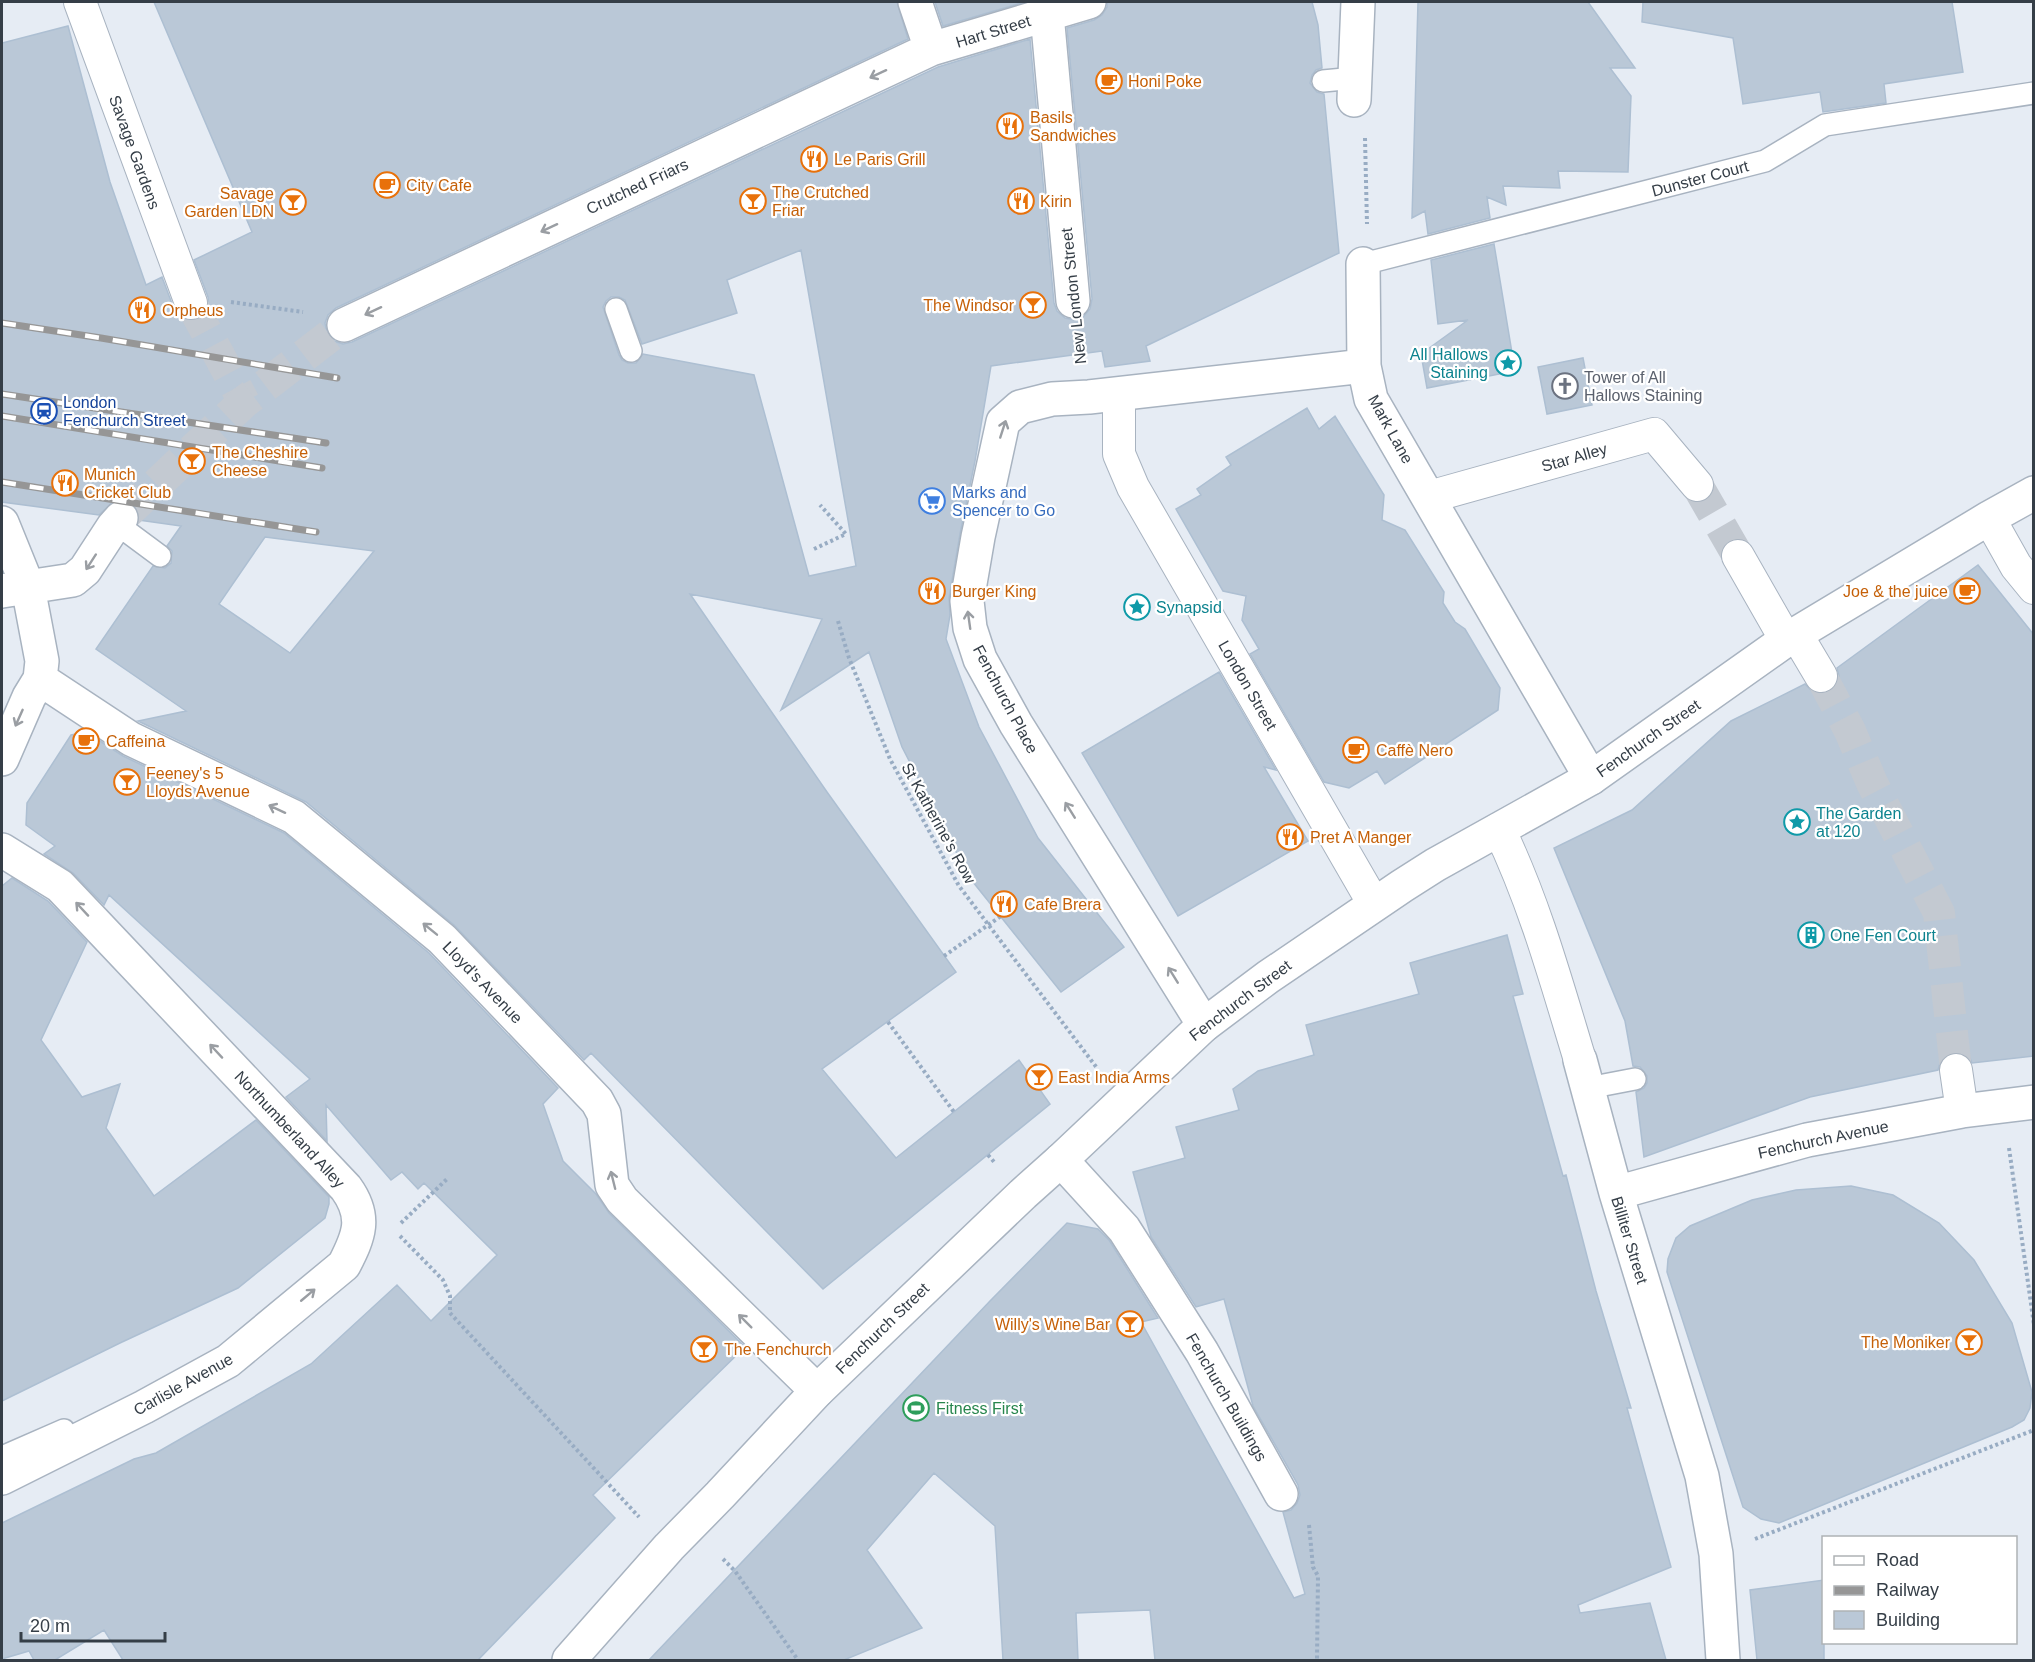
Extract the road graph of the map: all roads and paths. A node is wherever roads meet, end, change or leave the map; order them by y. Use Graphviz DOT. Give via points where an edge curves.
graph roads {
  1 [pos="80,2"];
  2 [pos="915,2"];
  3 [pos="1089,2"];
  4 [pos="1358,2"];
  5 [pos="1047,14"];
  6 [pos="931,49"];
  7 [pos="1323,81"];
  8 [pos="1355,89"];
  9 [pos="2034,93"];
  10 [pos="1363,264"];
  11 [pos="189,300"];
  12 [pos="1073,302"];
  13 [pos="616,309"];
  14 [pos="349,322"];
  15 [pos="631,351"];
  16 [pos="1364,366"];
  17 [pos="1104,395"];
  18 [pos="1697,485"];
  19 [pos="2034,493"];
  20 [pos="1429,497"];
  21 [pos="820,505"];
  22 [pos="1989,518"];
  23 [pos="117,522"];
  24 [pos="2,523"];
  25 [pos="814,549"];
  26 [pos="1738,555"];
  27 [pos="160,556"];
  28 [pos="2034,588"];
  29 [pos="15,589"];
  30 [pos="838,621"];
  31 [pos="1791,637"];
  32 [pos="1821,676"];
  33 [pos="40,679"];
  34 [pos="2,759"];
  35 [pos="1591,778"];
  36 [pos="1499,829"];
  37 [pos="2,850"];
  38 [pos="1374,904"];
  39 [pos="1001,916"];
  40 [pos="944,956"];
  41 [pos="888,1022"];
  42 [pos="1204,1025"];
  43 [pos="1956,1070"];
  44 [pos="1584,1074"];
  45 [pos="1635,1079"];
  46 [pos="1123,1101"];
  47 [pos="2018,1104"];
  48 [pos="1962,1111"];
  49 [pos="954,1112"];
  50 [pos="1061,1160"];
  51 [pos="447,1179"];
  52 [pos="1616,1193"];
  53 [pos="360,1228"];
  54 [pos="2034,1325"];
  55 [pos="228,1361"];
  56 [pos="816,1391"];
  57 [pos="2034,1430"];
  58 [pos="2,1457"];
  59 [pos="2,1478"];
  60 [pos="1281,1494"];
  61 [pos="669,1547"];
  62 [pos="1716,1554"];
  63 [pos="723,1559"];
  64 [pos="569,1660"];
  65 [pos="798,1660"];
  66 [pos="1317,1660"];
  67 [pos="1723,1660"];
  1 -- 11 [label="street, Savage Gardens"];
  2 -- 6 [label="street"];
  3 -- 5 [label="street, Hart Street"];
  4 -- 8 [label="street"];
  5 -- 6 [label="street, Hart Street"];
  5 -- 12 [label="street, New London Street"];
  6 -- 14 [label="street, Crutched Friars, one-way" via="584,222"];
  7 -- 8 [label="lane"];
  8 -- 10 [label="path" via="1364,110 1367,248"];
  9 -- 10 [label="lane, Dunster Court" via="1825,125 1765,160"];
  10 -- 16 [label="street, Mark Lane"];
  11 -- 14 [label="path"];
  13 -- 15 [label="lane"];
  16 -- 17 [label="street"];
  16 -- 20 [label="street, Mark Lane" via="1371,399"];
  17 -- 38 [label="street, London Street" via="1119,454 1133,487"];
  42 -- 17 [label="street, Fenchurch Place, one-way" via="1016,724 980,659 970,628 967,601 1004,422 1020,407 1052,399"];
  18 -- 20 [label="street, Star Alley" via="1654,434"];
  19 -- 22 [label="street, Fenchurch Street"];
  20 -- 35 [label="street, Mark Lane"];
  21 -- 25 [label="path" via="846,534"];
  22 -- 28 [label="street" via="2016,566"];
  22 -- 31 [label="street, Fenchurch Street"];
  23 -- 27 [label="lane"];
  23 -- 29 [label="street, one-way" via="86,570 73,580"];
  24 -- 29 [label="street"];
  26 -- 31 [label="street"];
  29 -- 33 [label="street" via="40,643"];
  30 -- 46 [label="path, St Katherine's Row" via="890,759 959,886"];
  31 -- 32 [label="street"];
  31 -- 35 [label="street, Fenchurch Street"];
  33 -- 34 [label="street, one-way"];
  56 -- 33 [label="street, Lloyd's Avenue, one-way" via="622,1200 612,1185 604,1114 597,1101 442,939 294,817 131,739"];
  35 -- 36 [label="street, Fenchurch Street"];
  36 -- 38 [label="street, Fenchurch Street"];
  36 -- 44 [label="street, Billiter Street" via="1534,910"];
  53 -- 37 [label="street, Northumberland Alley, one-way" via="356,1202 346,1188 60,886"];
  38 -- 42 [label="street, Fenchurch Street"];
  39 -- 40 [label="path, bridge"];
  41 -- 49 [label="path"];
  42 -- 46 [label="street, Fenchurch Street"];
  43 -- 48 [label="street"];
  44 -- 45 [label="lane"];
  44 -- 52 [label="street, Billiter Street"];
  46 -- 50 [label="street, Fenchurch Street"];
  47 -- 48 [label="street, Fenchurch Avenue"];
  47 -- 54 [label="path"];
  48 -- 52 [label="street, Fenchurch Avenue" via="1807,1140"];
  50 -- 56 [label="street, Fenchurch Street"];
  50 -- 60 [label="street, Fenchurch Buildings" via="1124,1229 1202,1352"];
  51 -- 61 [label="path" via="393,1230 443,1281 450,1296 450,1313 619,1498"];
  52 -- 62 [label="street, Billiter Street" via="1702,1476"];
  55 -- 53 [label="street, Carlisle Avenue, one-way" via="344,1265"];
  55 -- 58 [label="lane"];
  55 -- 59 [label="street, Carlisle Avenue"];
  56 -- 61 [label="street, Fenchurch Street"];
  57 -- 62 [label="path"];
  60 -- 66 [label="path" via="1309,1526 1313,1567 1318,1576"];
  61 -- 64 [label="street, Fenchurch Street"];
  62 -- 67 [label="street, Billiter Street"];
  63 -- 65 [label="path"];
}
